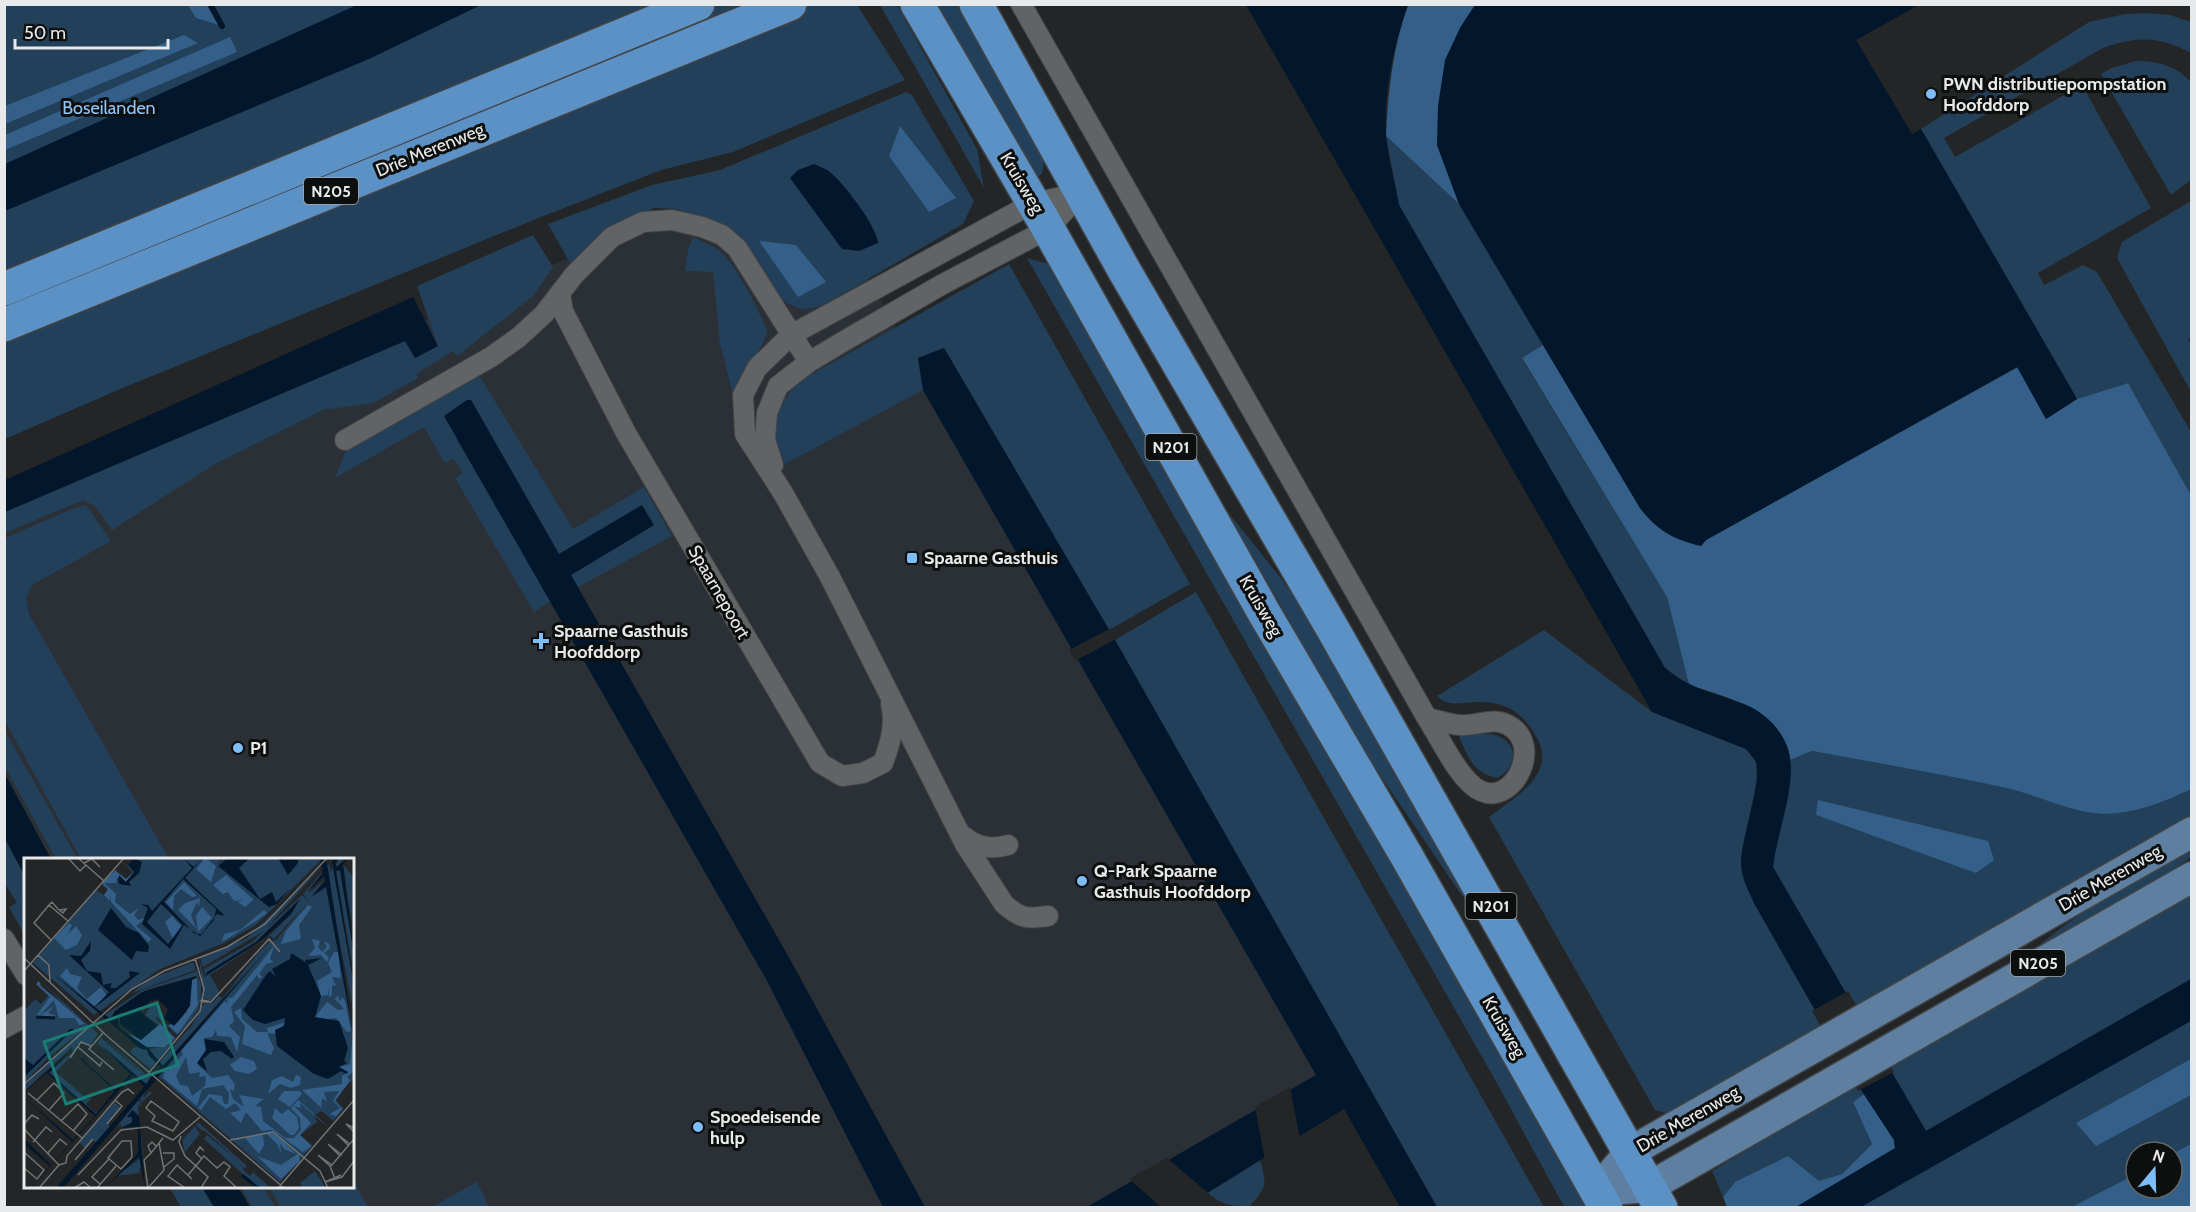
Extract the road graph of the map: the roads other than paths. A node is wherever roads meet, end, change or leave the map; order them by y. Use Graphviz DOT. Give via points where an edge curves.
graph roads {
  1 [pos="698,4"];
  2 [pos="790,4"];
  3 [pos="917,4"];
  4 [pos="976,4"];
  5 [pos="1021,4"];
  6 [pos="1081,194"];
  7 [pos="1040,216"];
  8 [pos="4,289"];
  9 [pos="560,294"];
  10 [pos="4,325"];
  11 [pos="791,335"];
  12 [pos="809,362"];
  13 [pos="345,440"];
  14 [pos="783,493"];
  15 [pos="888,693"];
  16 [pos="1427,718"];
  17 [pos="2192,832"];
  18 [pos="962,835"];
  19 [pos="1008,845"];
  20 [pos="2192,876"];
  21 [pos="1048,916"];
  22 [pos="4,939"];
  23 [pos="24,972"];
  24 [pos="24,1017"];
  25 [pos="4,1028"];
  26 [pos="1630,1152"];
  27 [pos="1655,1197"];
  28 [pos="1601,1199"];
  1 -- 8 [label="highway, Drie Merenweg / N205"];
  2 -- 10 [label="highway, Drie Merenweg / N205"];
  3 -- 7 [label="highway, Kruisweg / N201"];
  4 -- 6 [label="highway, N201"];
  5 -- 16 [label="street"];
  6 -- 7 [label="street, Spaarnepoort"];
  6 -- 7 [label="street, Spaarnepoort"];
  6 -- 26 [label="highway, N201"];
  7 -- 11 [label="street, Spaarnepoort"];
  7 -- 12 [label="street, Spaarnepoort" via="943,284"];
  7 -- 28 [label="highway, Kruisweg / N201"];
  9 -- 11 [label="street" via="612,237 643,222 672,220 722,235 737,248"];
  9 -- 13 [label="street" via="519,337 491,357"];
  9 -- 15 [label="street, Spaarnepoort" via="563,311 626,433 820,763 842,777 863,773 883,763 893,714"];
  11 -- 12 [label="street"];
  11 -- 14 [label="street, Spaarnepoort" via="757,368 743,395 745,434"];
  12 -- 14 [label="street, Spaarnepoort" via="778,386 767,413 765,440"];
  14 -- 15 [label="street, Spaarnepoort"];
  15 -- 18 [label="street, Spaarnepoort"];
  16 -- 16 [label="street" via="1460,725 1494,721 1509,726 1520,736 1525,748 1519,775 1497,793 1482,792 1464,778"];
  17 -- 26 [label="main road, Drie Merenweg / N205"];
  18 -- 19 [label="street" via="986,848"];
  18 -- 21 [label="street, Spaarnepoort" via="1004,904 1028,919"];
  20 -- 27 [label="main road, N205" via="1885,1050"];
  22 -- 23 [label="street"];
  24 -- 25 [label="street"];
  26 -- 27 [label="highway, N201"];
  26 -- 28 [label="main road, Drie Merenweg / N205"];
  27 -- 28 [label="main road, N205"];
}
